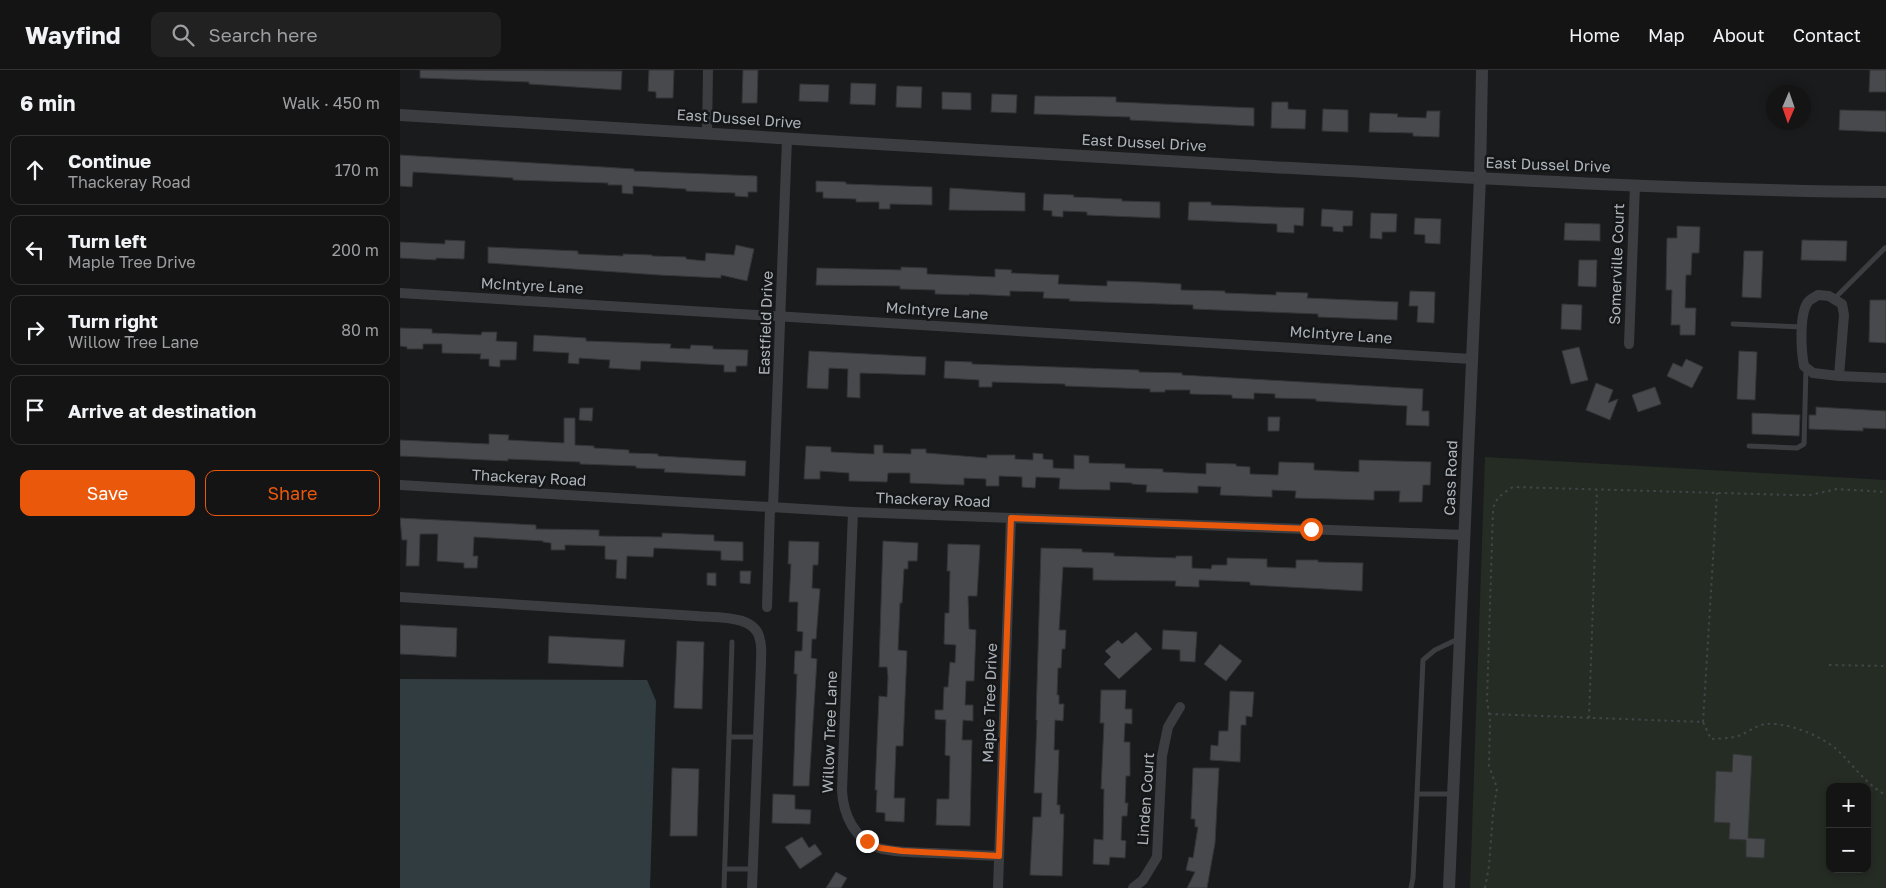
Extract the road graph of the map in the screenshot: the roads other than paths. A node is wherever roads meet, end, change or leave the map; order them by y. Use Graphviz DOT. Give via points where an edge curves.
graph roads {
  1 [pos="708,70"];
  2 [pos="1482,70"];
  3 [pos="400,114"];
  4 [pos="707,134"];
  5 [pos="787,139"];
  6 [pos="1480,178"];
  7 [pos="1635,185"];
  8 [pos="1886,192"];
  9 [pos="1885,248"];
  10 [pos="400,293"];
  11 [pos="1833,299"];
  12 [pos="781,316"];
  13 [pos="1733,324"];
  14 [pos="1803,327"];
  15 [pos="1629,344"];
  16 [pos="1471,358"];
  17 [pos="1806,368"];
  18 [pos="1839,376"];
  19 [pos="1886,378"];
  20 [pos="1749,446"];
  21 [pos="400,485"];
  22 [pos="772,508"];
  23 [pos="853,512"];
  24 [pos="1011,518"];
  25 [pos="1465,535"];
  26 [pos="400,597"];
  27 [pos="767,607"];
  28 [pos="1459,639"];
  29 [pos="732,642"];
  30 [pos="1180,707"];
  31 [pos="729,737"];
  32 [pos="757,737"];
  33 [pos="1417,794"];
  34 [pos="1454,794"];
  35 [pos="999,856"];
  36 [pos="725,869"];
  37 [pos="752,869"];
  38 [pos="724,888"];
  39 [pos="752,888"];
  40 [pos="998,888"];
  41 [pos="1133,888"];
  42 [pos="1411,888"];
  43 [pos="1449,888"];
  1 -- 4 [label="street"];
  2 -- 6 [label="street, Cass Road"];
  3 -- 4 [label="street, East Dussel Drive"];
  4 -- 5 [label="street, East Dussel Drive"];
  5 -- 6 [label="street, East Dussel Drive"];
  5 -- 12 [label="street, Eastfield Drive"];
  6 -- 7 [label="street, East Dussel Drive"];
  6 -- 16 [label="street, Cass Road"];
  7 -- 8 [label="street, East Dussel Drive"];
  7 -- 15 [label="street, Somerville Court"];
  9 -- 11 [label="lane"];
  10 -- 12 [label="street, McIntyre Lane"];
  11 -- 14 [label="street" via="1818,295 1809,301"];
  11 -- 18 [label="street" via="1842,304 1844,315"];
  12 -- 16 [label="street, McIntyre Lane"];
  12 -- 22 [label="street, Eastfield Drive"];
  13 -- 14 [label="lane"];
  14 -- 17 [label="street" via="1802,353"];
  16 -- 25 [label="street, Cass Road"];
  17 -- 18 [label="street" via="1813,373"];
  17 -- 20 [label="lane" via="1804,444 1797,448"];
  18 -- 19 [label="street"];
  21 -- 22 [label="street, Thackeray Road"];
  22 -- 23 [label="street, Thackeray Road"];
  22 -- 27 [label="street, Eastfield Drive"];
  23 -- 24 [label="street, Thackeray Road"];
  23 -- 35 [label="street, Willow Tree Lane" via="842,790 846,814 854,829 880,848"];
  24 -- 25 [label="street, Thackeray Road"];
  24 -- 35 [label="street, Maple Tree Drive"];
  25 -- 28 [label="street, Cass Road"];
  26 -- 32 [label="street" via="744,621 757,631 760,640"];
  28 -- 33 [label="lane" via="1435,650 1423,660"];
  28 -- 34 [label="street, Cass Road"];
  29 -- 31 [label="lane"];
  30 -- 41 [label="street, Linden Court" via="1168,726 1162,756 1157,857 1143,880"];
  31 -- 32 [label="lane"];
  31 -- 36 [label="lane"];
  32 -- 37 [label="street"];
  33 -- 34 [label="lane"];
  33 -- 42 [label="lane"];
  34 -- 43 [label="street, Cass Road"];
  35 -- 40 [label="street, Maple Tree Drive"];
  36 -- 37 [label="lane"];
  36 -- 38 [label="lane"];
  37 -- 39 [label="street"];
}
